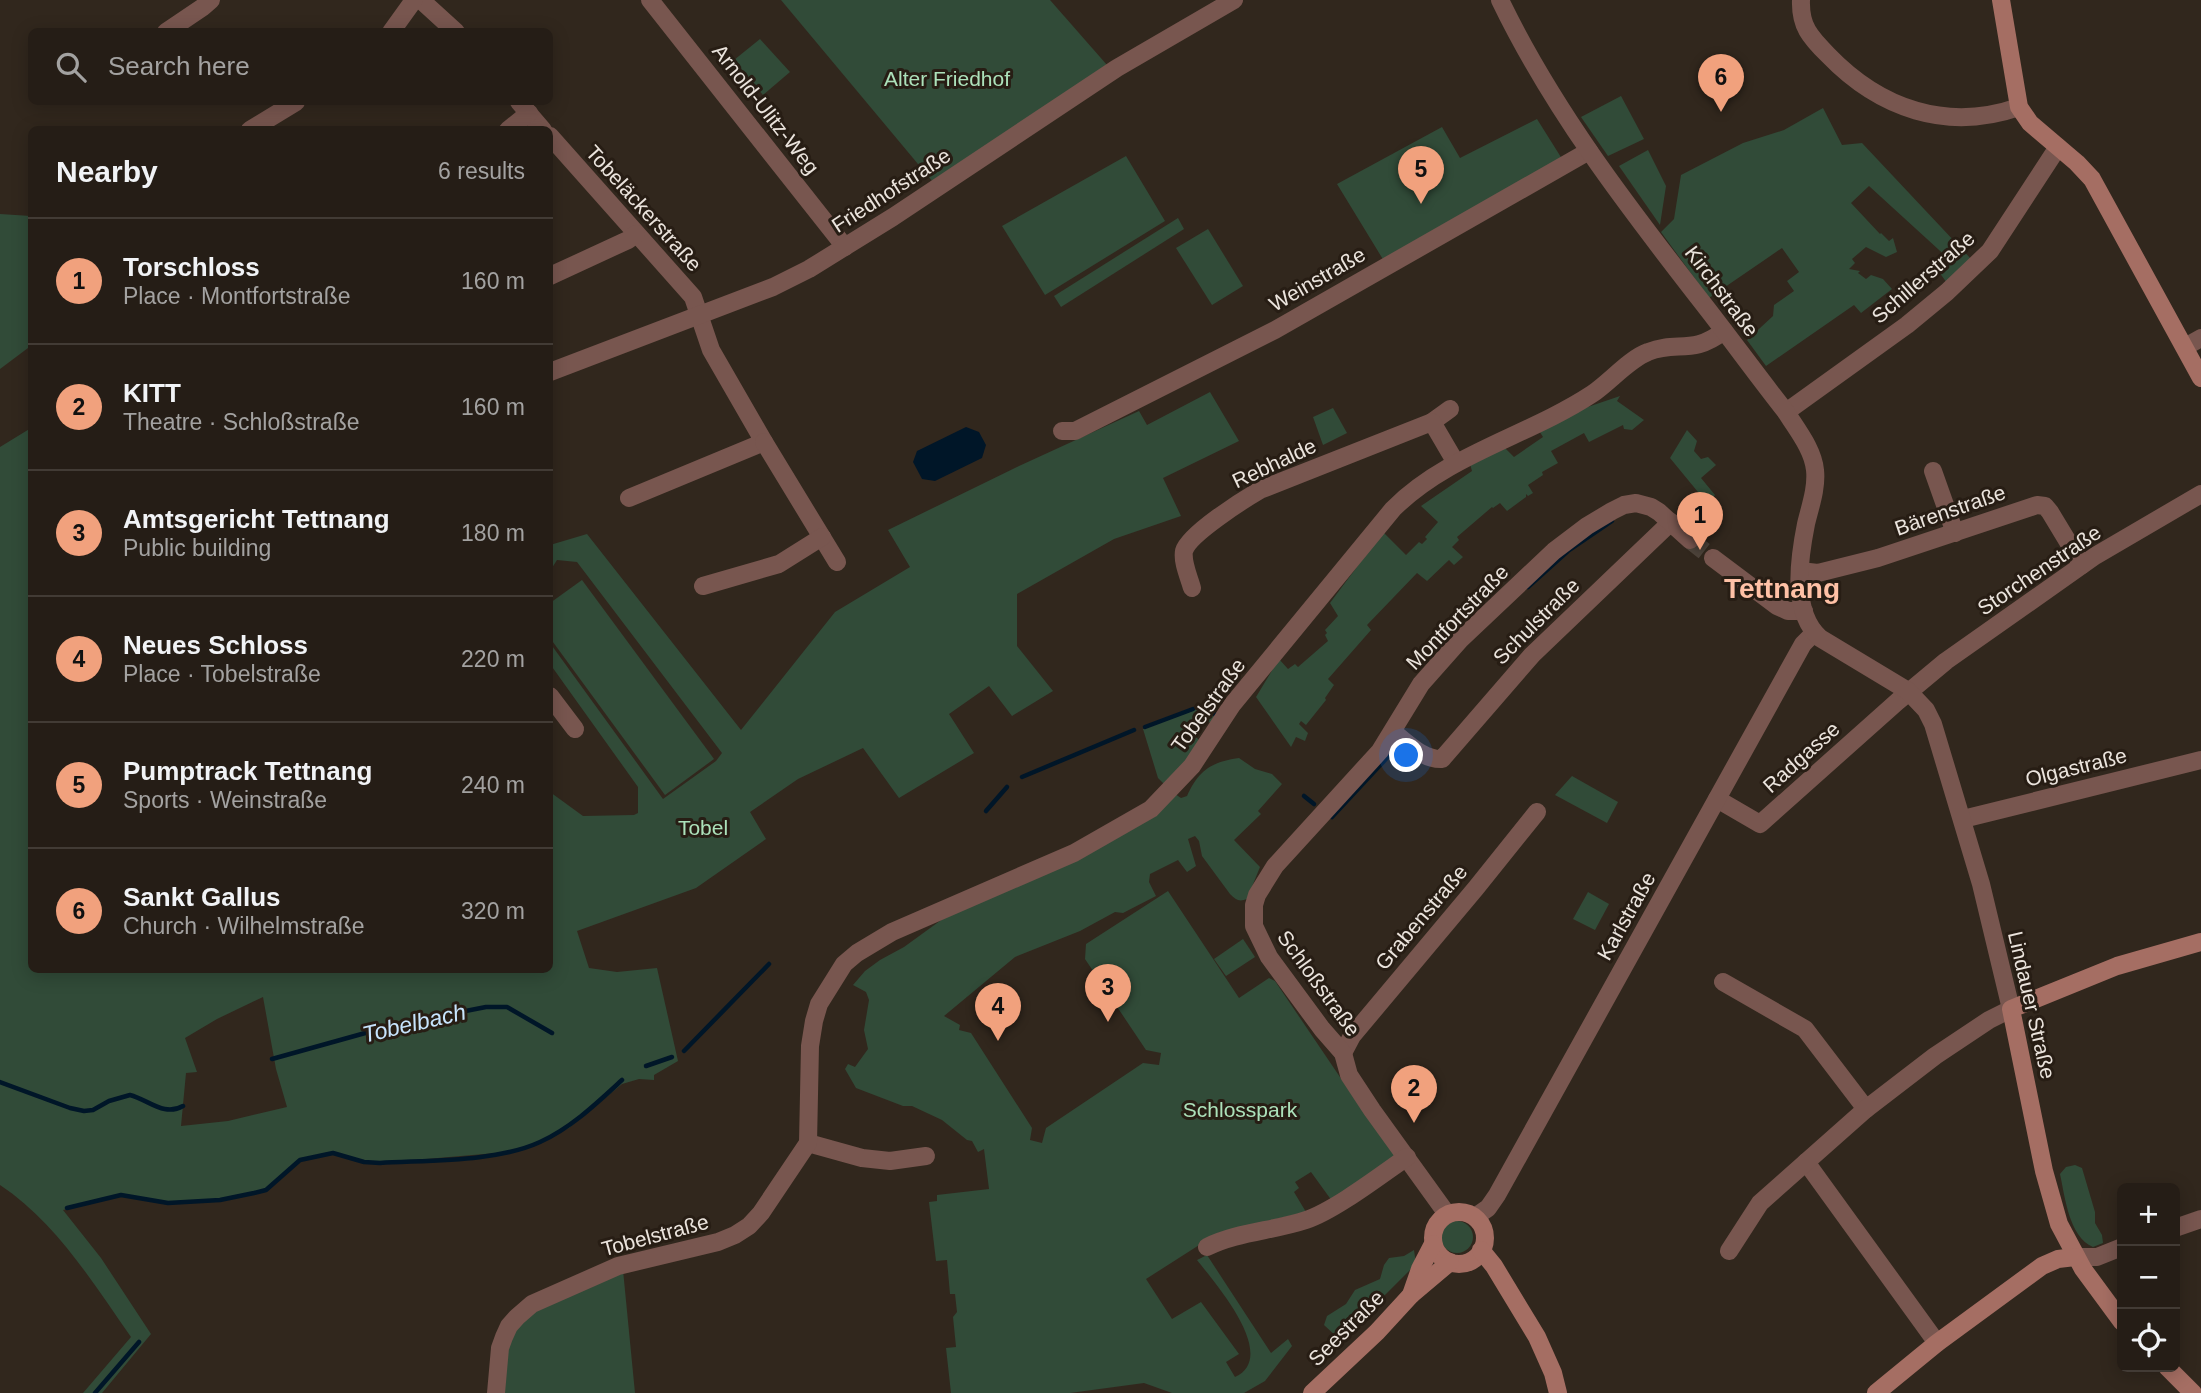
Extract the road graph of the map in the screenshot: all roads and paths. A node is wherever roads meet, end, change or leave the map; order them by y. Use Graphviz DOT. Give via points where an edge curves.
graph roads {
  1 [pos="211,0"];
  2 [pos="414,0"];
  3 [pos="421,0"];
  4 [pos="650,0"];
  5 [pos="1234,0"];
  6 [pos="1500,0"];
  7 [pos="1801,0"];
  8 [pos="2001,0"];
  9 [pos="172,28"];
  10 [pos="394,28"];
  11 [pos="452,28"];
  12 [pos="291,105"];
  13 [pos="524,107"];
  14 [pos="2019,107"];
  15 [pos="257,126"];
  16 [pos="511,126"];
  17 [pos="540,126"];
  18 [pos="553,139"];
  19 [pos="2059,147"];
  20 [pos="1589,151"];
  21 [pos="636,234"];
  22 [pos="845,247"];
  23 [pos="553,275"];
  24 [pos="699,314"];
  25 [pos="1724,331"];
  26 [pos="2193,342"];
  27 [pos="553,371"];
  28 [pos="2201,378"];
  29 [pos="1450,409"];
  30 [pos="1786,412"];
  31 [pos="1432,422"];
  32 [pos="1062,431"];
  33 [pos="764,442"];
  34 [pos="1455,463"];
  35 [pos="1933,471"];
  36 [pos="2201,494"];
  37 [pos="629,498"];
  38 [pos="1671,522"];
  39 [pos="1955,533"];
  40 [pos="822,537"];
  41 [pos="1690,540"];
  42 [pos="1713,558"];
  43 [pos="837,562"];
  44 [pos="2081,565"];
  45 [pos="1800,571"];
  46 [pos="702,586"];
  47 [pos="1192,588"];
  48 [pos="1804,611"];
  49 [pos="1814,633"];
  50 [pos="1908,691"];
  51 [pos="553,700"];
  52 [pos="575,729"];
  53 [pos="1393,732"];
  54 [pos="2201,760"];
  55 [pos="1717,799"];
  56 [pos="1537,812"];
  57 [pos="1963,819"];
  58 [pos="1253,915"];
  59 [pos="2201,942"];
  60 [pos="1723,982"];
  61 [pos="2011,1009"];
  62 [pos="1343,1053"];
  63 [pos="1866,1109"];
  64 [pos="808,1143"];
  65 [pos="926,1156"];
  66 [pos="1407,1157"];
  67 [pos="1806,1162"];
  68 [pos="1447,1214"];
  69 [pos="1475,1217"];
  70 [pos="2201,1219"];
  71 [pos="2180,1226"];
  72 [pos="1433,1244"];
  73 [pos="1207,1247"];
  74 [pos="2117,1249"];
  75 [pos="1729,1251"];
  76 [pos="1477,1255"];
  77 [pos="2075,1257"];
  78 [pos="1450,1262"];
  79 [pos="1411,1295"];
  80 [pos="2117,1315"];
  81 [pos="1937,1343"];
  82 [pos="2171,1372"];
  83 [pos="496,1393"];
  84 [pos="1312,1393"];
  85 [pos="1558,1393"];
  86 [pos="1876,1393"];
  87 [pos="2193,1393"];
  1 -- 9 [label="street"];
  2 -- 10 [label="street"];
  3 -- 11 [label="street"];
  4 -- 22 [label="street, Arnold-Ulitz-Weg"];
  5 -- 22 [label="street, Friedhofstraße" via="1117,68"];
  6 -- 20 [label="street, Kirchstraße" via="1548,90"];
  7 -- 14 [label="street" via="1800,18 1820,47 1855,81 1884,99 1944,117"];
  8 -- 14 [label="main road"];
  12 -- 15 [label="street"];
  13 -- 16 [label="street"];
  13 -- 17 [label="street"];
  14 -- 19 [label="main road" via="2030,123"];
  18 -- 21 [label="street, Tobeläckerstraße"];
  19 -- 26 [label="main road" via="2092,179"];
  19 -- 30 [label="street, Schillerstraße" via="1990,251 1907,325"];
  20 -- 25 [label="street, Kirchstraße"];
  20 -- 32 [label="street, Weinstraße" via="1264,336 1075,431"];
  21 -- 23 [label="street"];
  21 -- 24 [label="street, Tobeläckerstraße" via="693,297"];
  22 -- 24 [label="street, Friedhofstraße" via="773,287"];
  24 -- 27 [label="street, Friedhofstraße"];
  24 -- 33 [label="street, Tobeläckerstraße" via="711,350"];
  25 -- 30 [label="street, Kirchstraße"];
  25 -- 34 [label="street, Tobelstraße" via="1693,347 1648,352 1592,394"];
  26 -- 28 [label="main road"];
  29 -- 31 [label="street, Rebhalde"];
  30 -- 45 [label="street, Kirchstraße" via="1805,442 1815,471"];
  31 -- 34 [label="street"];
  31 -- 47 [label="street, Rebhalde" via="1286,478 1236,505 1188,542 1183,554"];
  33 -- 37 [label="street"];
  33 -- 40 [label="street, Tobeläckerstraße"];
  34 -- 64 [label="street, Tobelstraße" via="1422,483 1393,509 1232,705 1192,766 1151,809 1074,853 892,932 844,964 814,1021"];
  35 -- 39 [label="street"];
  36 -- 44 [label="street, Storchenstraße"];
  38 -- 41 [label="street, Montfortstraße"];
  38 -- 53 [label="street, Montfortstraße" via="1651,507 1636,503 1587,526 1460,640 1421,684"];
  38 -- 53 [label="street, Schulstraße" via="1532,654 1442,759 1425,756"];
  39 -- 44 [label="street, Bärenstraße" via="2045,506"];
  39 -- 45 [label="street, Bärenstraße" via="1818,573"];
  40 -- 43 [label="street, Tobeläckerstraße"];
  40 -- 46 [label="street" via="779,564"];
  42 -- 48 [label="street" via="1788,611"];
  44 -- 50 [label="street, Storchenstraße"];
  45 -- 48 [label="street, Kirchstraße"];
  48 -- 49 [label="street, Kirchstraße"];
  49 -- 50 [label="street"];
  49 -- 55 [label="street, Karlstraße" via="1803,644"];
  50 -- 55 [label="street, Radgasse" via="1760,824"];
  50 -- 57 [label="street, Lindauer Straße" via="1933,724"];
  51 -- 52 [label="street"];
  53 -- 58 [label="street, Montfortstraße" via="1268,875"];
  54 -- 57 [label="street, Olgastraße"];
  55 -- 69 [label="street, Karlstraße" via="1504,1184 1488,1208"];
  56 -- 62 [label="street, Grabenstraße"];
  57 -- 61 [label="street, Lindauer Straße"];
  58 -- 62 [label="street, Schloßstraße" via="1269,957"];
  59 -- 61 [label="main road" via="2095,974"];
  60 -- 63 [label="street" via="1805,1029"];
  61 -- 63 [label="street" via="1946,1049"];
  61 -- 77 [label="main road, Lindauer Straße" via="2049,1189"];
  62 -- 66 [label="street, Schloßstraße" via="1349,1074"];
  63 -- 67 [label="street"];
  64 -- 65 [label="street" via="862,1158 890,1161"];
  64 -- 83 [label="street, Tobelstraße" via="761,1213 735,1235 618,1266 532,1304 509,1326 500,1348"];
  66 -- 68 [label="street, Schloßstraße"];
  66 -- 73 [label="street" via="1310,1219"];
  67 -- 75 [label="street" via="1760,1203"];
  67 -- 81 [label="street"];
  68 -- 69 [label="main road"];
  68 -- 72 [label="main road" via="1435,1226"];
  69 -- 76 [label="main road" via="1484,1232"];
  70 -- 71 [label="street"];
  72 -- 78 [label="main road"];
  72 -- 79 [label="main road, Seestraße"];
  74 -- 77 [label="street" via="2097,1257"];
  76 -- 78 [label="main road" via="1458,1264"];
  76 -- 85 [label="main road" via="1494,1266 1517,1303 1542,1347"];
  77 -- 80 [label="main road, Lindauer Straße"];
  77 -- 81 [label="main road" via="2042,1266"];
  78 -- 79 [label="main road, Seestraße"];
  79 -- 84 [label="main road, Seestraße"];
  81 -- 86 [label="main road"];
  82 -- 87 [label="main road"];
}
